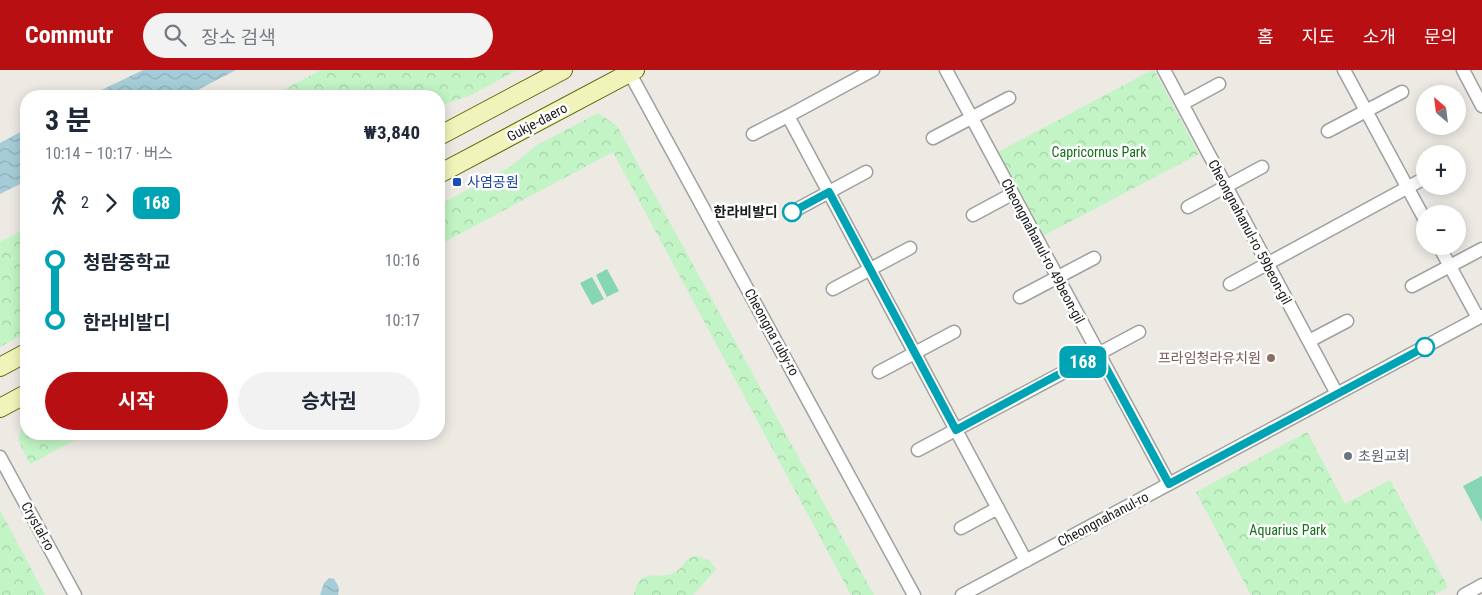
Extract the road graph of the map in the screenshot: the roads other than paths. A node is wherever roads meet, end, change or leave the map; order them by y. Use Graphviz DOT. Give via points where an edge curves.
graph roads {
  1 [pos="564,70"];
  2 [pos="873,70"];
  3 [pos="946,70"];
  4 [pos="1164,70"];
  5 [pos="1344,70"];
  6 [pos="1463,70"];
  7 [pos="630,71"];
  8 [pos="1219,84"];
  9 [pos="1402,92"];
  10 [pos="1009,98"];
  11 [pos="1182,104"];
  12 [pos="1482,106"];
  13 [pos="1366,110"];
  14 [pos="788,116"];
  15 [pos="972,117"];
  16 [pos="1328,131"];
  17 [pos="445,133"];
  18 [pos="753,134"];
  19 [pos="933,138"];
  20 [pos="1262,167"];
  21 [pos="445,171"];
  22 [pos="866,172"];
  23 [pos="1416,183"];
  24 [pos="1226,186"];
  25 [pos="1408,188"];
  26 [pos="829,192"];
  27 [pos="1012,194"];
  28 [pos="1417,205"];
  29 [pos="1188,207"];
  30 [pos="792,212"];
  31 [pos="973,215"];
  32 [pos="910,248"];
  33 [pos="1482,249"];
  34 [pos="1444,255"];
  35 [pos="1094,258"];
  36 [pos="1268,264"];
  37 [pos="1450,266"];
  38 [pos="870,269"];
  39 [pos="1058,278"];
  40 [pos="1230,284"];
  41 [pos="1412,286"];
  42 [pos="833,289"];
  43 [pos="1020,298"];
  44 [pos="1480,317"];
  45 [pos="1347,321"];
  46 [pos="954,332"];
  47 [pos="1139,332"];
  48 [pos="1309,342"];
  49 [pos="915,353"];
  50 [pos="1098,353"];
  51 [pos="20,356"];
  52 [pos="0,367"];
  53 [pos="879,372"];
  54 [pos="1337,394"];
  55 [pos="20,397"];
  56 [pos="0,408"];
  57 [pos="956,430"];
  58 [pos="918,450"];
  59 [pos="0,457"];
  60 [pos="1169,484"];
  61 [pos="998,508"];
  62 [pos="962,528"];
  63 [pos="1026,561"];
  64 [pos="1482,585"];
  65 [pos="75,595"];
  66 [pos="914,595"];
  67 [pos="962,595"];
  68 [pos="1464,595"];
  1 -- 17 [label="main road"];
  2 -- 14 [label="street"];
  3 -- 15 [label="street, Cheongnahanul-ro 49beon-gil"];
  4 -- 11 [label="street, Cheongnahanul-ro 59beon-gil"];
  5 -- 13 [label="street"];
  6 -- 12 [label="street"];
  7 -- 21 [label="main road, Gukje-daero"];
  7 -- 66 [label="street, Cheongna ruby-ro"];
  8 -- 11 [label="street"];
  9 -- 13 [label="street"];
  10 -- 15 [label="street"];
  11 -- 24 [label="street, Cheongnahanul-ro 59beon-gil"];
  13 -- 16 [label="street"];
  13 -- 25 [label="street"];
  14 -- 18 [label="street"];
  14 -- 26 [label="street"];
  15 -- 19 [label="street"];
  15 -- 27 [label="street, Cheongnahanul-ro 49beon-gil"];
  20 -- 24 [label="street"];
  22 -- 26 [label="street"];
  23 -- 25 [label="street"];
  24 -- 29 [label="street"];
  24 -- 36 [label="street, Cheongnahanul-ro 59beon-gil"];
  25 -- 28 [label="street"];
  25 -- 36 [label="street"];
  26 -- 30 [label="street"];
  26 -- 38 [label="street"];
  27 -- 31 [label="street"];
  27 -- 39 [label="street, Cheongnahanul-ro 49beon-gil"];
  32 -- 38 [label="street"];
  33 -- 37 [label="street"];
  34 -- 37 [label="street"];
  35 -- 39 [label="street"];
  36 -- 40 [label="street"];
  36 -- 48 [label="street, Cheongnahanul-ro 59beon-gil"];
  37 -- 41 [label="street"];
  37 -- 44 [label="street"];
  38 -- 42 [label="street"];
  38 -- 49 [label="street"];
  39 -- 43 [label="street"];
  39 -- 50 [label="street, Cheongnahanul-ro 49beon-gil"];
  44 -- 54 [label="street, Cheongnahanul-ro"];
  45 -- 48 [label="street"];
  46 -- 49 [label="street"];
  47 -- 50 [label="street"];
  48 -- 54 [label="street, Cheongnahanul-ro 59beon-gil"];
  49 -- 53 [label="street"];
  49 -- 57 [label="street"];
  50 -- 57 [label="street"];
  50 -- 60 [label="street, Cheongnahanul-ro 49beon-gil"];
  51 -- 52 [label="main road"];
  54 -- 60 [label="street, Cheongnahanul-ro"];
  55 -- 56 [label="main road"];
  57 -- 58 [label="street"];
  57 -- 61 [label="street"];
  59 -- 65 [label="street, Crystal-ro"];
  60 -- 63 [label="street, Cheongnahanul-ro"];
  61 -- 62 [label="street"];
  61 -- 63 [label="street"];
  63 -- 67 [label="street, Cheongnahanul-ro"];
  64 -- 68 [label="street"];
}
